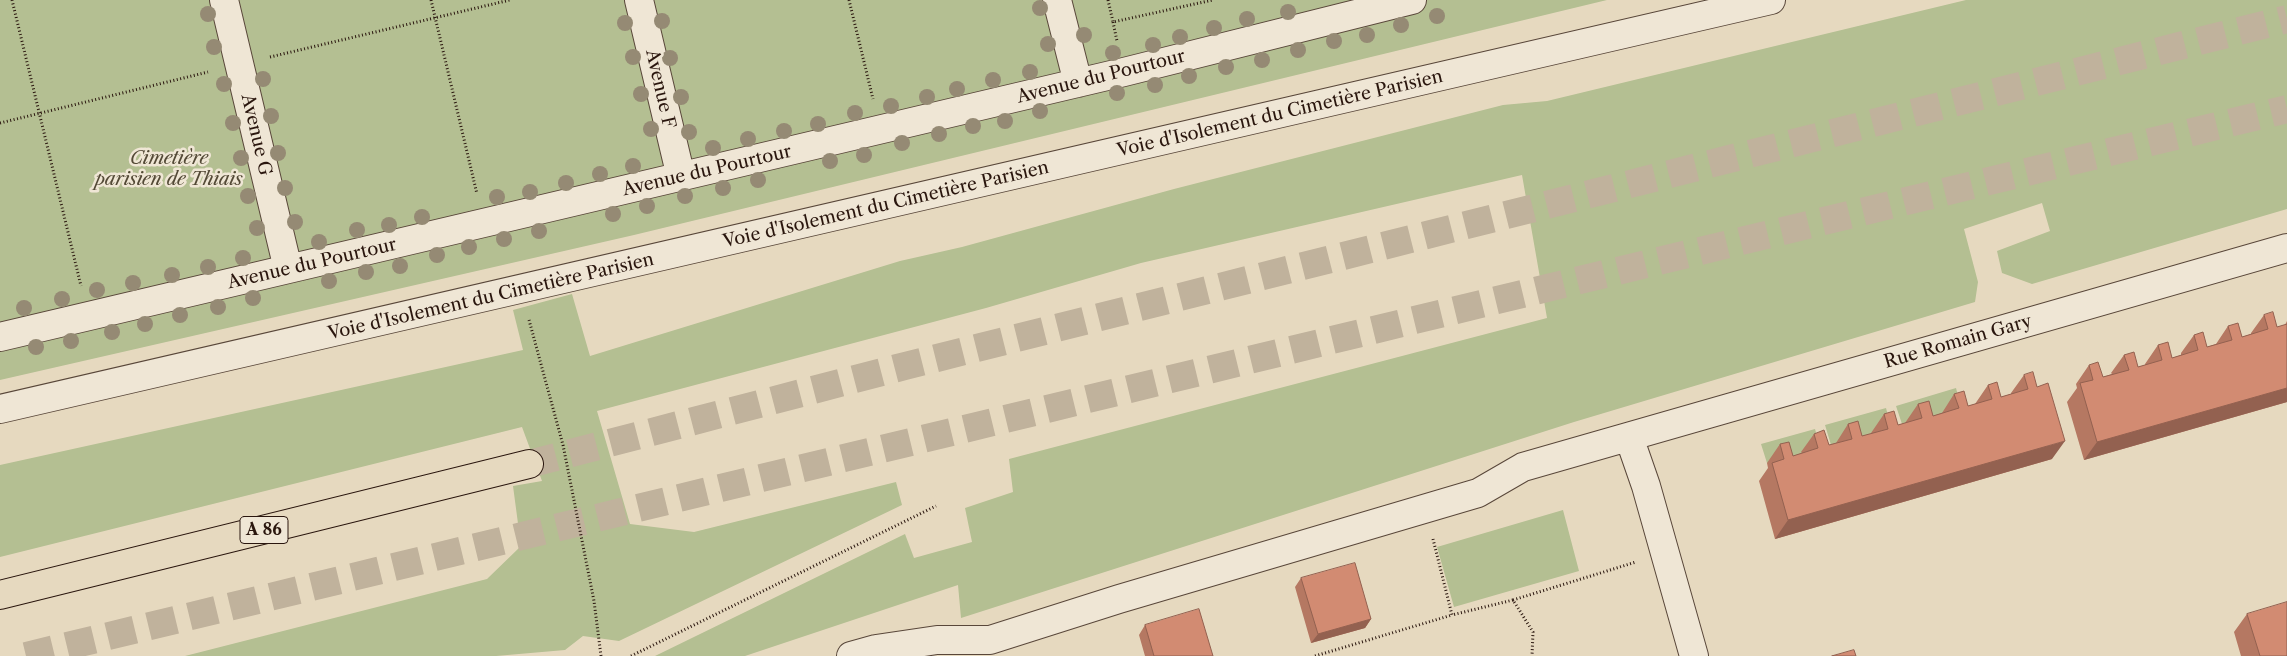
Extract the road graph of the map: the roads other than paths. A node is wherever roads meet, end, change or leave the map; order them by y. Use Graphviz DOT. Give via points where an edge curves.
graph roads {
  1 [pos="224,0"];
  2 [pos="639,0"];
  3 [pos="1058,0"];
  4 [pos="1412,0"];
  5 [pos="1771,0"];
  6 [pos="1078,83"];
  7 [pos="680,177"];
  8 [pos="2287,248"];
  9 [pos="288,269"];
  10 [pos="0,337"];
  11 [pos="0,409"];
  12 [pos="1629,436"];
  13 [pos="529,464"];
  14 [pos="0,595"];
  15 [pos="851,656"];
  16 [pos="1694,656"];
  1 -- 9 [label="street, Avenue G"];
  2 -- 7 [label="street, Avenue F"];
  3 -- 6 [label="street"];
  4 -- 6 [label="street, Avenue du Pourtour"];
  5 -- 11 [label="street, Voie d'Isolement du Cimetière Parisien"];
  6 -- 7 [label="street, Avenue du Pourtour"];
  7 -- 9 [label="street, Avenue du Pourtour"];
  8 -- 12 [label="street, Rue Romain Gary"];
  9 -- 10 [label="street, Avenue du Pourtour"];
  12 -- 15 [label="street, Rue Romain Gary" via="1523,467 1478,493 990,640 937,640"];
  12 -- 16 [label="street"];
  13 -- 14 [label="highway, A 86"];
}
